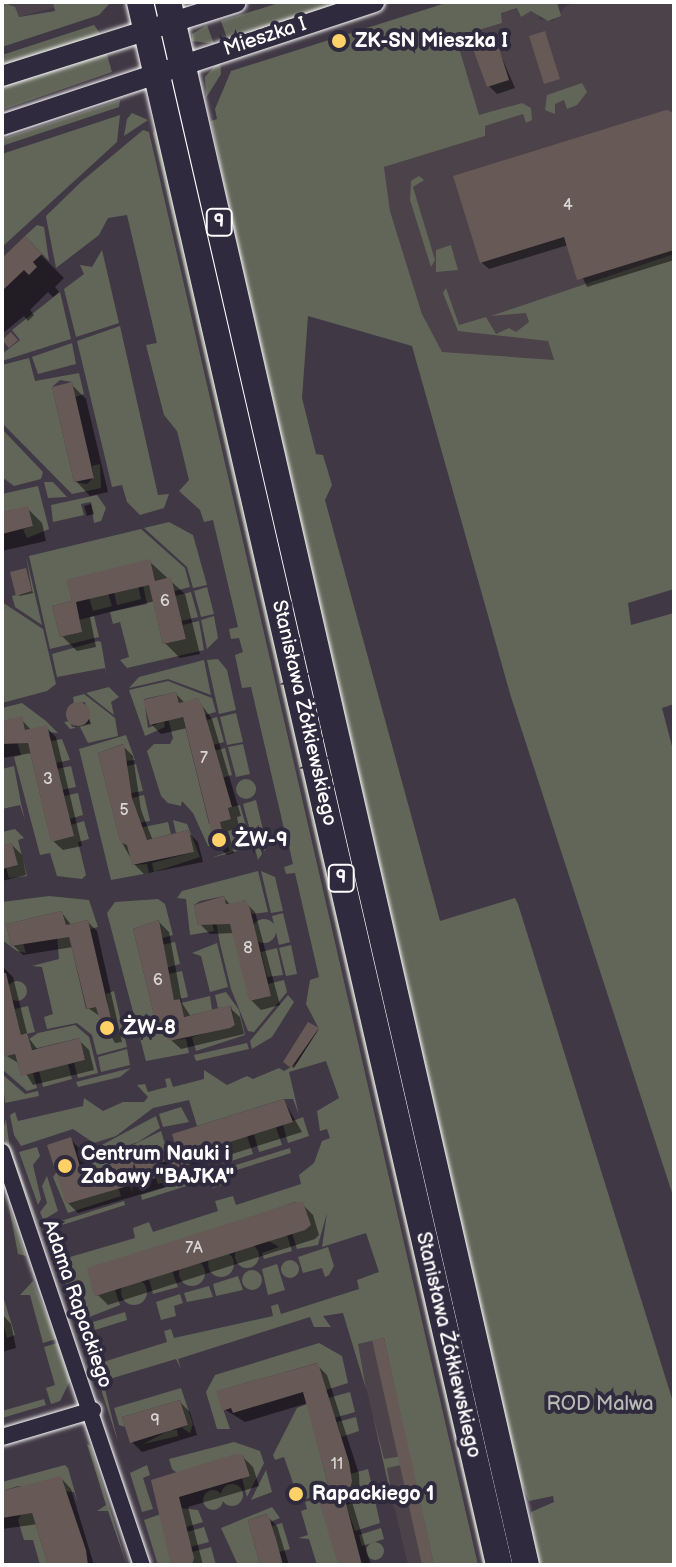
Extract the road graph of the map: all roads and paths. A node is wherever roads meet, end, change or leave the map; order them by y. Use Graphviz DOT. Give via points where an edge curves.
graph roads {
  1 [pos="140,2"];
  2 [pos="236,2"];
  3 [pos="374,2"];
  4 [pos="170,12"];
  5 [pos="147,30"];
  6 [pos="183,64"];
  7 [pos="157,73"];
  8 [pos="2,76"];
  9 [pos="2,125"];
  10 [pos="2,1152"];
  11 [pos="93,1410"];
  12 [pos="2,1437"];
  13 [pos="141,1565"];
  14 [pos="499,1565"];
  15 [pos="526,1565"];
  1 -- 5 [label="main road, Stanisława Żółkiewskiego / 9"];
  2 -- 4 [label="street"];
  3 -- 6 [label="street, Mieszka I"];
  4 -- 5 [label="street"];
  4 -- 6 [label="main road, Stanisława Żółkiewskiego / 9"];
  5 -- 7 [label="main road, Stanisława Żółkiewskiego / 9"];
  5 -- 8 [label="street"];
  6 -- 7 [label="street, Mieszka I"];
  6 -- 15 [label="main road, Stanisława Żółkiewskiego / 9"];
  7 -- 9 [label="street, Mieszka I"];
  7 -- 14 [label="main road, Stanisława Żółkiewskiego / 9"];
  10 -- 11 [label="street, Adama Rapackiego"];
  11 -- 12 [label="street"];
  11 -- 13 [label="street, Adama Rapackiego"];
}
